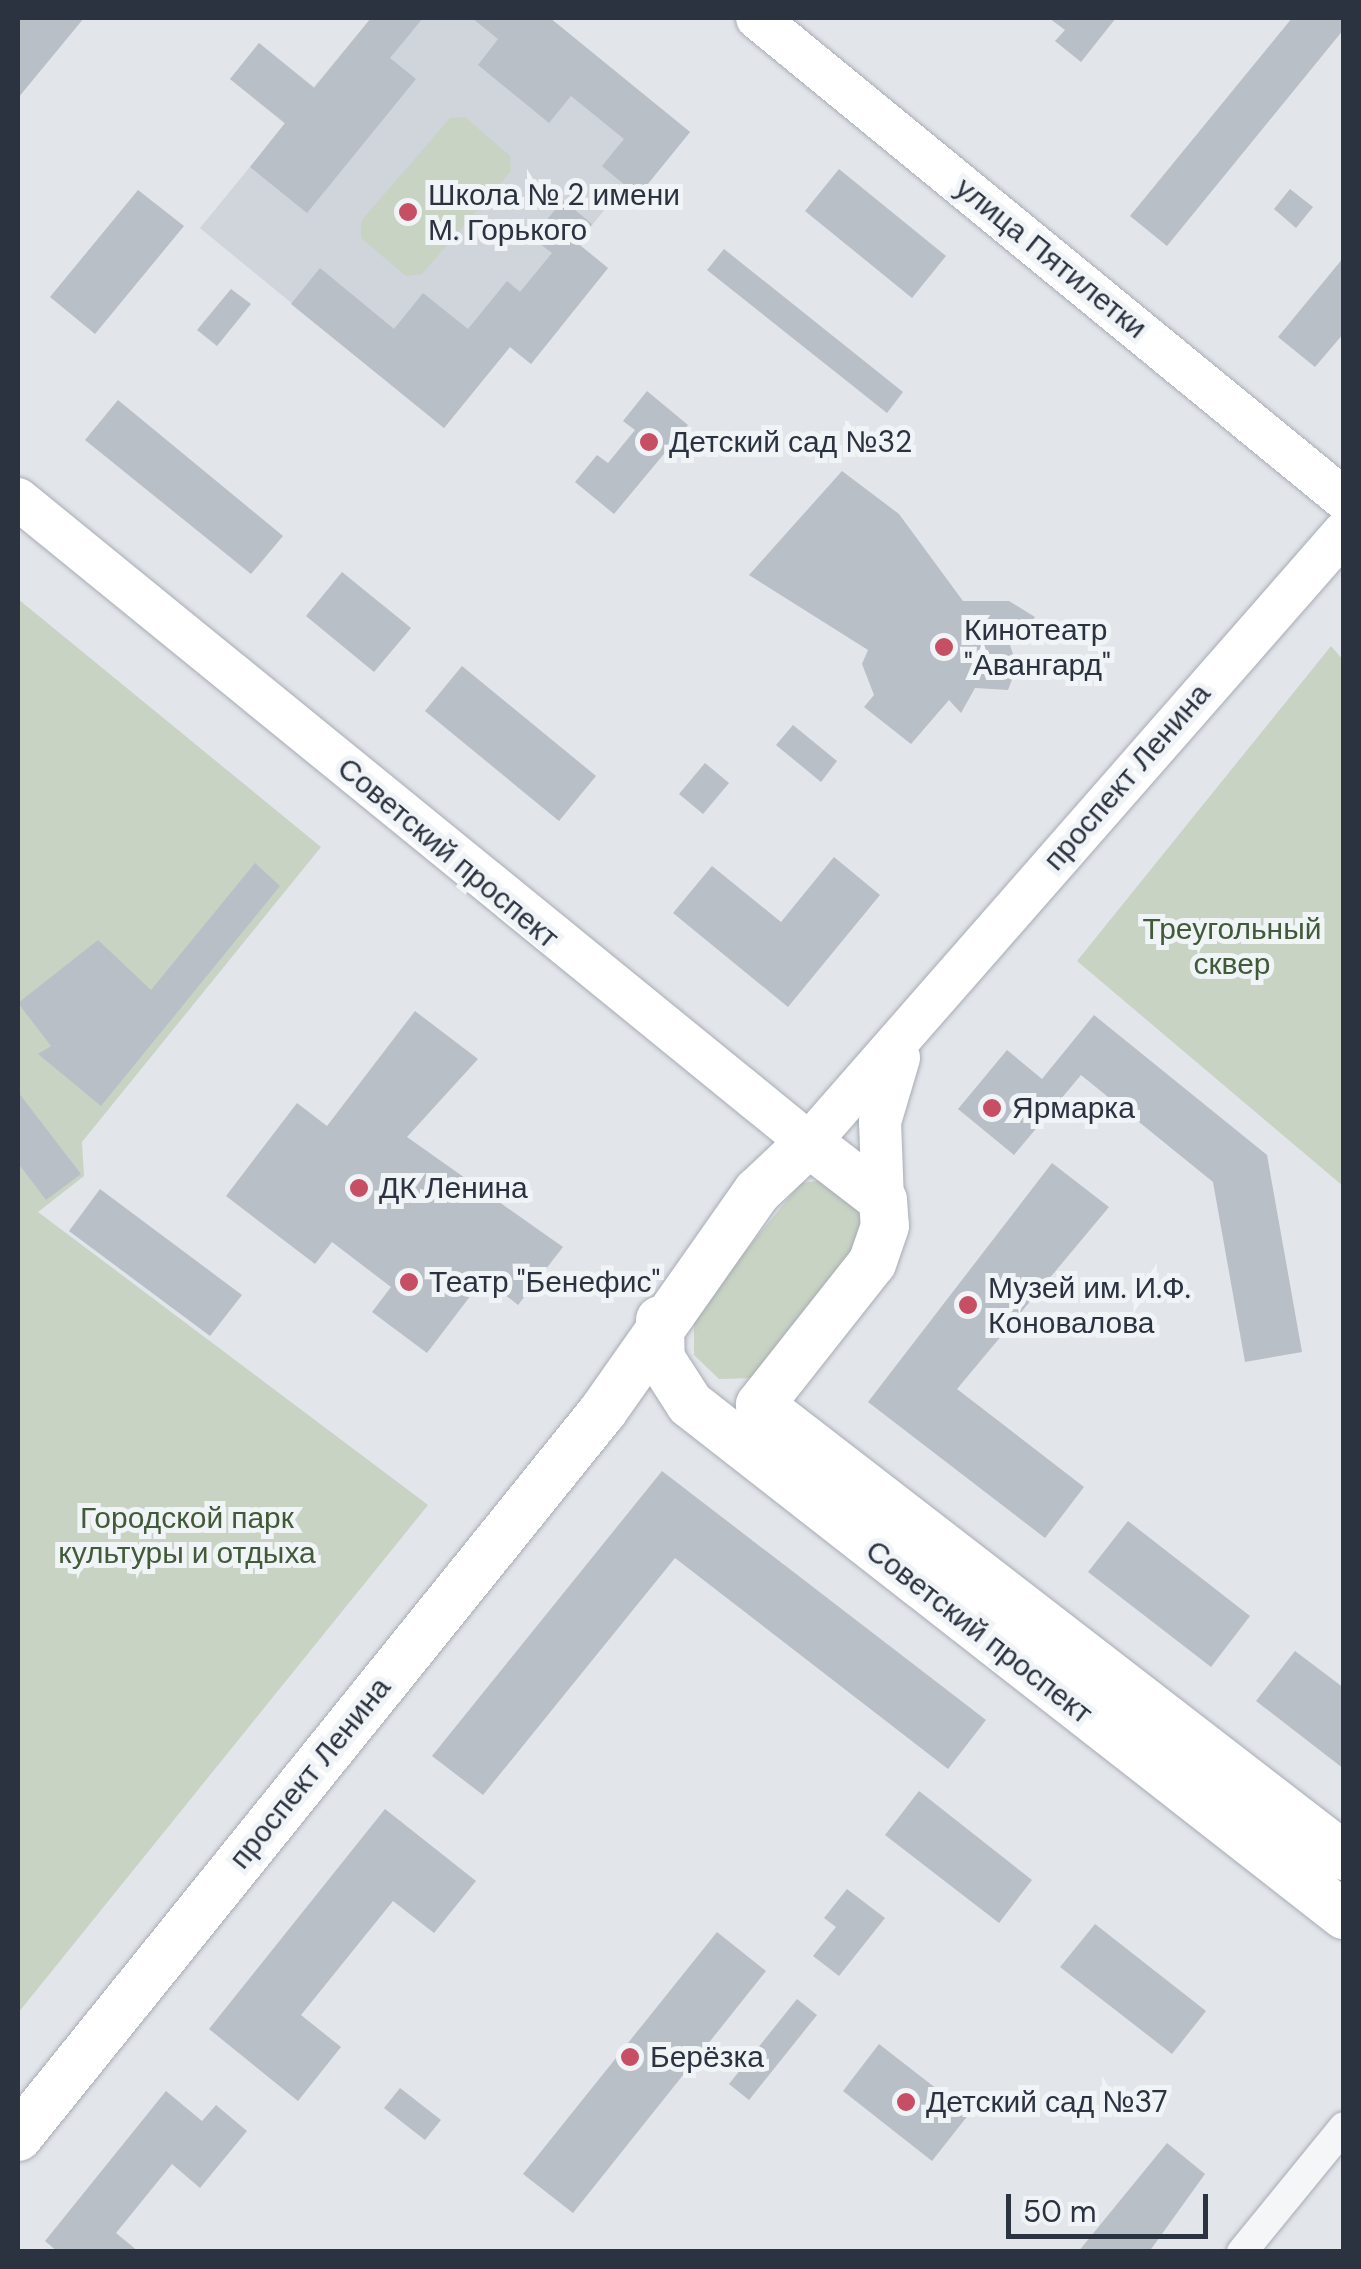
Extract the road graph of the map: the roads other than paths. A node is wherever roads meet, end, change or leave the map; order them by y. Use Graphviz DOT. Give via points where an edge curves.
graph roads {
  1 [pos="757,18"];
  2 [pos="18,499"];
  3 [pos="1344,499"];
  4 [pos="1344,532"];
  5 [pos="914,1026"];
  6 [pos="808,1143"];
  7 [pos="884,1200"];
  8 [pos="660,1320"];
  9 [pos="690,1404"];
  10 [pos="760,1405"];
  11 [pos="603,1410"];
  12 [pos="1344,1856"];
  13 [pos="1344,1915"];
  14 [pos="1344,2127"];
  15 [pos="18,2136"];
  16 [pos="1242,2252"];
  1 -- 3 [label="main road, улица Пятилетки"];
  2 -- 6 [label="main road, Советский проспект"];
  4 -- 5 [label="main road, проспект Ленина"];
  5 -- 6 [label="main road, проспект Ленина"];
  5 -- 7 [label="main road, проспект Ленина" via="880,1122"];
  6 -- 7 [label="main road, Советский проспект"];
  6 -- 8 [label="main road, проспект Ленина" via="757,1192"];
  7 -- 10 [label="main road, проспект Ленина" via="872,1263"];
  8 -- 9 [label="main road, Советский проспект" via="661,1359"];
  8 -- 11 [label="main road, проспект Ленина"];
  9 -- 10 [label="main road"];
  9 -- 11 [label="main road" via="625,1400"];
  9 -- 13 [label="main road, Советский проспект"];
  10 -- 12 [label="main road, Советский проспект"];
  11 -- 15 [label="main road, проспект Ленина"];
  14 -- 16 [label="street"];
}
